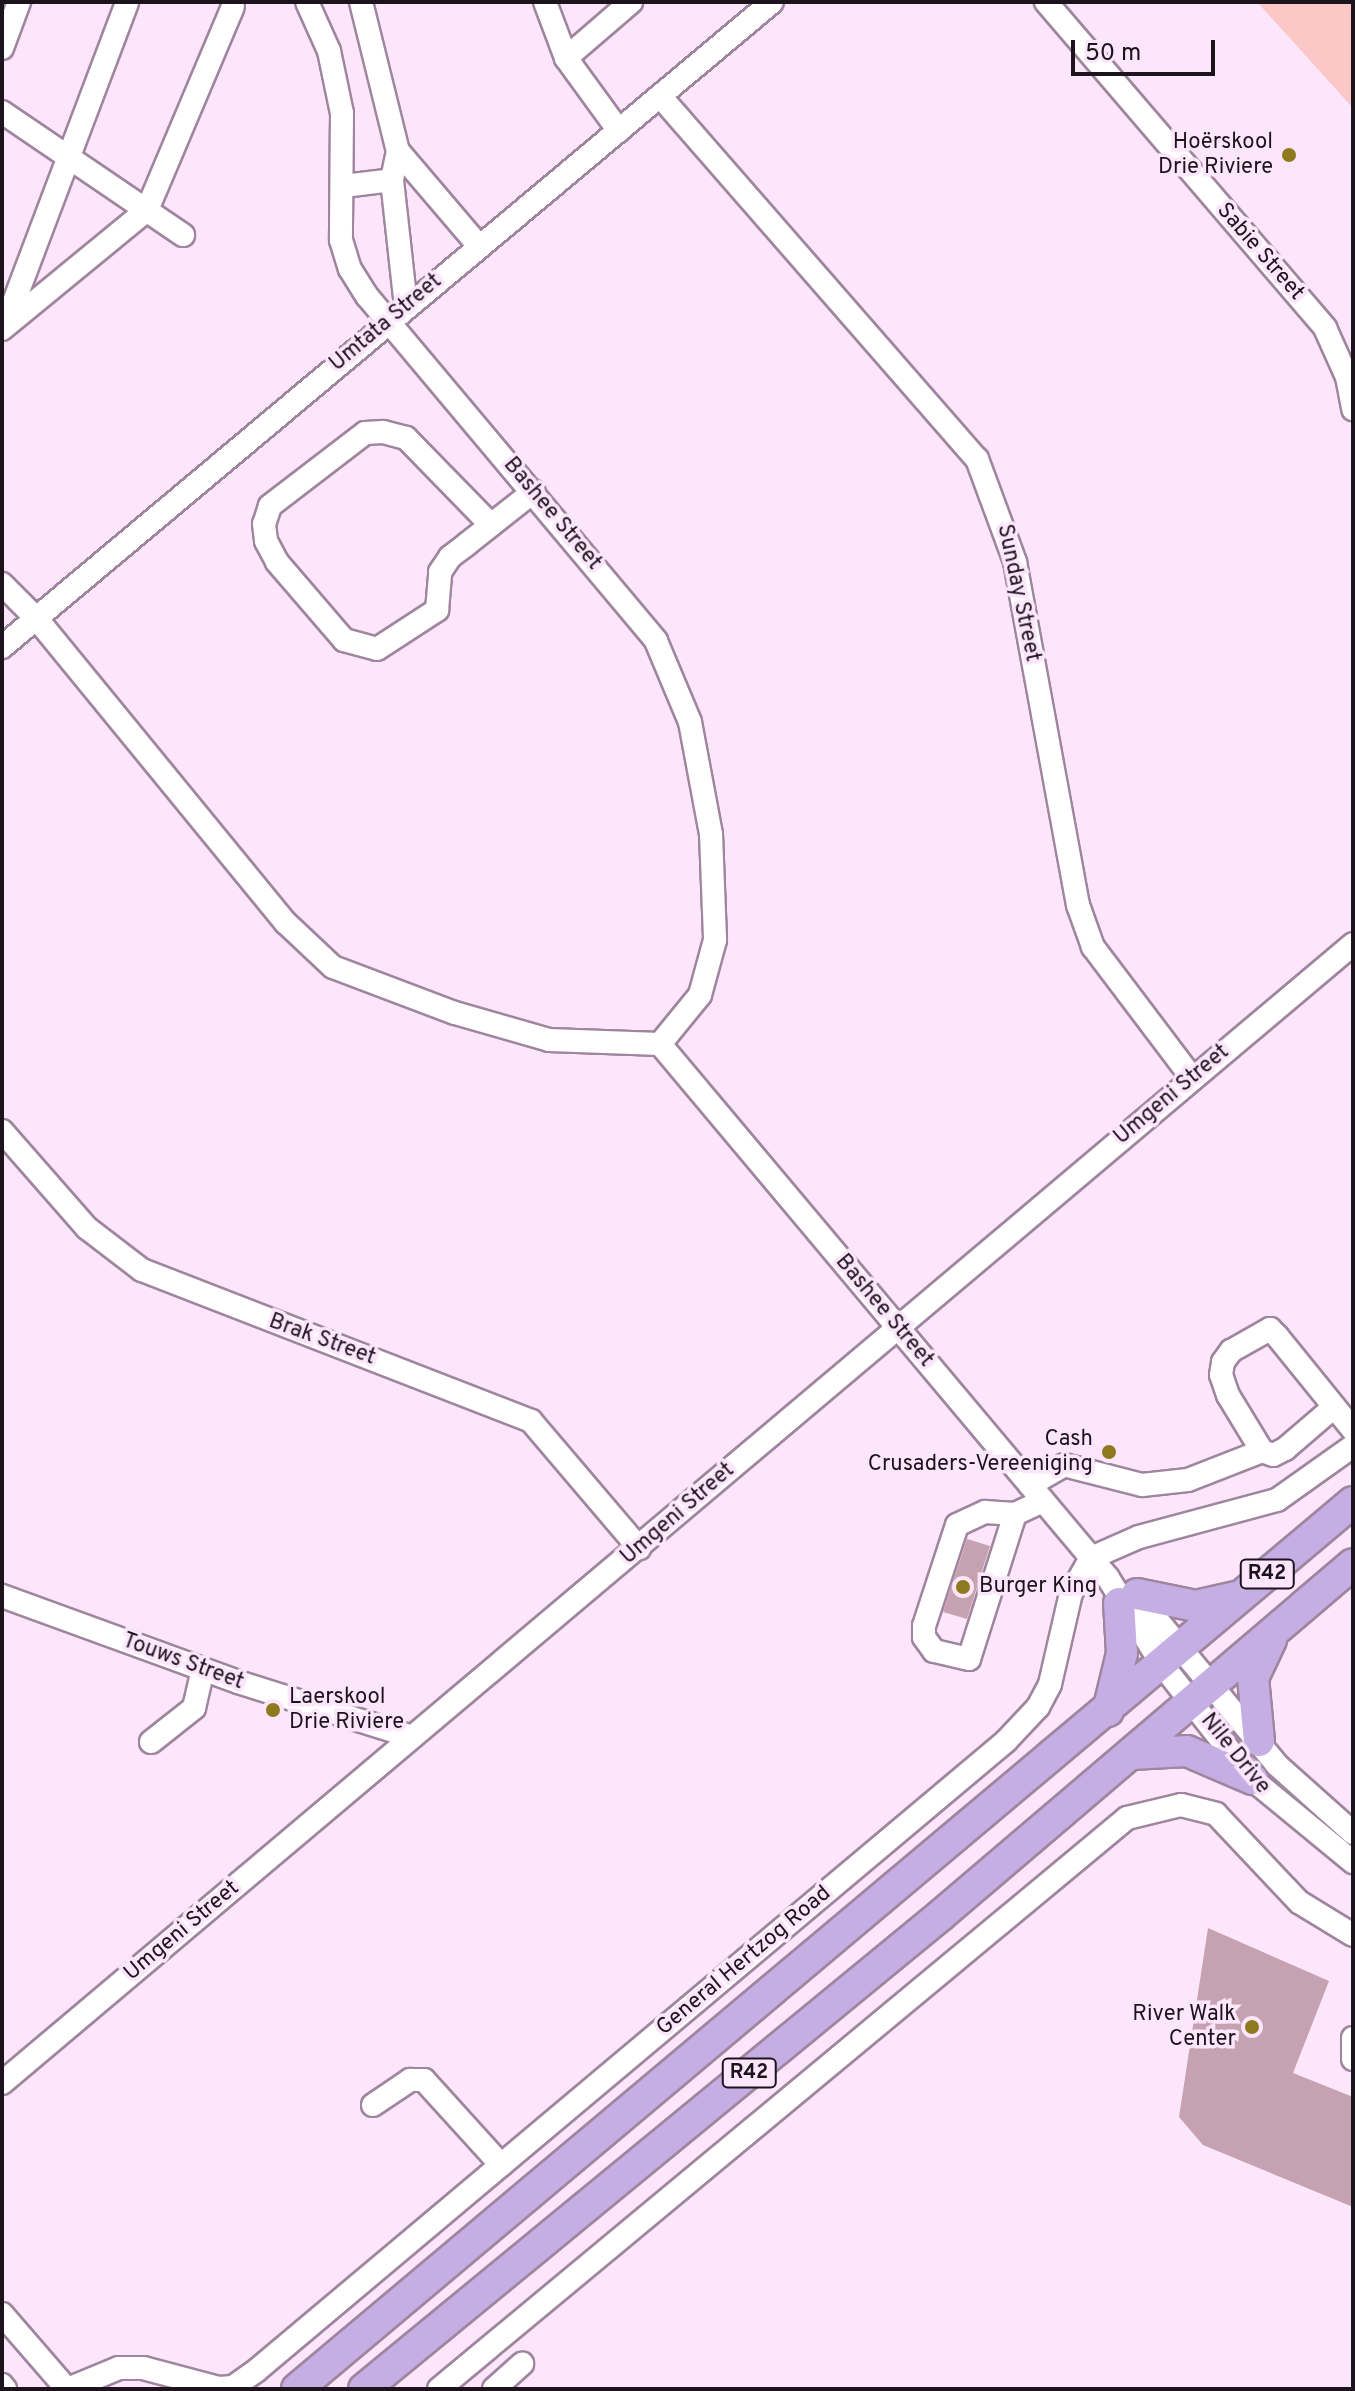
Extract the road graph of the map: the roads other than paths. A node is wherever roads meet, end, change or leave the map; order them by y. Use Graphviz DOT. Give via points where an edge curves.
graph roads {
  1 [pos="19,2"];
  2 [pos="127,2"];
  3 [pos="307,2"];
  4 [pos="361,2"];
  5 [pos="545,2"];
  6 [pos="631,2"];
  7 [pos="772,2"];
  8 [pos="1046,2"];
  9 [pos="233,6"];
  10 [pos="2,48"];
  11 [pos="566,58"];
  12 [pos="660,96"];
  13 [pos="2,112"];
  14 [pos="619,131"];
  15 [pos="398,151"];
  16 [pos="70,155"];
  17 [pos="392,180"];
  18 [pos="344,186"];
  19 [pos="147,210"];
  20 [pos="183,235"];
  21 [pos="478,245"];
  22 [pos="397,314"];
  23 [pos="3,329"];
  24 [pos="1347,355"];
  25 [pos="1353,409"];
  26 [pos="534,491"];
  27 [pos="491,525"];
  28 [pos="2,584"];
  29 [pos="37,619"];
  30 [pos="2,647"];
  31 [pos="1353,944"];
  32 [pos="660,1044"];
  33 [pos="1192,1078"];
  34 [pos="2,1131"];
  35 [pos="896,1327"];
  36 [pos="1334,1407"];
  37 [pos="1353,1430"];
  38 [pos="1353,1446"];
  39 [pos="1262,1451"];
  40 [pos="1037,1493"];
  41 [pos="1353,1502"];
  42 [pos="1015,1514"];
  43 [pos="639,1548"];
  44 [pos="1091,1558"];
  45 [pos="1353,1564"];
  46 [pos="1122,1592"];
  47 [pos="2,1596"];
  48 [pos="1241,1596"];
  49 [pos="1281,1625"];
  50 [pos="1173,1657"];
  51 [pos="203,1669"];
  52 [pos="1202,1692"];
  53 [pos="1108,1711"];
  54 [pos="412,1737"];
  55 [pos="1259,1741"];
  56 [pos="151,1742"];
  57 [pos="1132,1754"];
  58 [pos="1252,1779"];
  59 [pos="1353,1833"];
  60 [pos="1353,1862"];
  61 [pos="1350,1929"];
  62 [pos="1353,2038"];
  63 [pos="1353,2059"];
  64 [pos="2,2083"];
  65 [pos="373,2105"];
  66 [pos="501,2165"];
  67 [pos="2,2314"];
  68 [pos="522,2364"];
  69 [pos="447,2387"];
  70 [pos="68,2389"];
  71 [pos="297,2389"];
  72 [pos="364,2389"];
  73 [pos="494,2389"];
  1 -- 10 [label="street"];
  2 -- 16 [label="street"];
  3 -- 18 [label="street, Bashee Street" via="336,80"];
  4 -- 15 [label="street"];
  5 -- 11 [label="street"];
  6 -- 11 [label="street"];
  7 -- 12 [label="street, Umtata Street"];
  8 -- 24 [label="street, Sabie Street"];
  9 -- 19 [label="street"];
  11 -- 14 [label="street"];
  12 -- 14 [label="street, Umtata Street"];
  12 -- 33 [label="street, Sunday Street" via="977,459 1015,562 1078,905 1093,947"];
  13 -- 16 [label="street"];
  14 -- 21 [label="street, Umtata Street"];
  15 -- 17 [label="street"];
  15 -- 21 [label="street"];
  16 -- 19 [label="street"];
  16 -- 23 [label="street"];
  17 -- 18 [label="street"];
  17 -- 22 [label="street"];
  18 -- 22 [label="street, Bashee Street" via="344,252 367,296"];
  19 -- 20 [label="street"];
  19 -- 23 [label="street"];
  21 -- 22 [label="street, Umtata Street"];
  22 -- 26 [label="street, Bashee Street"];
  22 -- 29 [label="street, Umtata Street"];
  24 -- 25 [label="street, Sabie Street"];
  26 -- 27 [label="street"];
  26 -- 32 [label="street, Bashee Street" via="656,641 690,722 711,834 715,940 700,995"];
  27 -- 27 [label="street" via="406,438 383,432 365,433 270,506 264,524 277,562 344,640 377,649 437,610 440,572 450,557"];
  28 -- 29 [label="street"];
  29 -- 30 [label="street, Umtata Street"];
  29 -- 32 [label="street" via="285,922 333,967 455,1013 549,1040"];
  31 -- 33 [label="street, Umgeni Street"];
  32 -- 35 [label="street, Bashee Street"];
  33 -- 35 [label="street, Umgeni Street"];
  34 -- 43 [label="street, Brak Street" via="87,1228 142,1270 531,1421"];
  35 -- 40 [label="street, Bashee Street"];
  35 -- 43 [label="street, Umgeni Street"];
  36 -- 37 [label="street"];
  36 -- 39 [label="street" via="1285,1449 1273,1455"];
  36 -- 39 [label="street" via="1277,1336 1261,1330 1231,1351 1221,1375"];
  38 -- 44 [label="street" via="1277,1500 1139,1537"];
  39 -- 40 [label="street" via="1188,1480 1142,1485 1064,1465"];
  40 -- 42 [label="street"];
  40 -- 44 [label="street, Bashee Street"];
  41 -- 48 [label="main road, General Hertzog Road / R42"];
  42 -- 42 [label="street" via="985,1512 965,1518 950,1535 924,1626 924,1637 934,1651 969,1659"];
  43 -- 54 [label="street, Umgeni Street"];
  44 -- 46 [label="street, Bashee Street"];
  44 -- 66 [label="street, General Hertzog Road" via="1071,1593 1050,1684 1038,1707 1006,1741"];
  45 -- 49 [label="main road, R42"];
  46 -- 48 [label="main road" via="1196,1606"];
  46 -- 50 [label="street, Bashee Street"];
  46 -- 53 [label="main road" via="1122,1653"];
  47 -- 51 [label="street, Touws Street"];
  48 -- 50 [label="main road, General Hertzog Road / R42"];
  49 -- 52 [label="main road, R42"];
  49 -- 55 [label="main road" via="1253,1678"];
  50 -- 52 [label="street, Nile Drive"];
  50 -- 53 [label="main road, General Hertzog Road / R42"];
  51 -- 54 [label="street, Touws Street"];
  51 -- 56 [label="street" via="194,1708"];
  52 -- 55 [label="street, Nile Drive"];
  52 -- 57 [label="main road, R42"];
  52 -- 58 [label="street, Nile Drive"];
  53 -- 71 [label="main road, General Hertzog Road / R42" via="1063,1742"];
  54 -- 64 [label="street, Umgeni Street"];
  55 -- 59 [label="street, Nile Drive" via="1304,1792"];
  57 -- 58 [label="main road" via="1187,1751"];
  57 -- 72 [label="main road, R42"];
  58 -- 60 [label="street, Nile Drive"];
  61 -- 69 [label="street" via="1299,1902 1216,1814 1181,1805 1127,1818"];
  62 -- 63 [label="street"];
  65 -- 66 [label="street" via="410,2080 424,2080"];
  66 -- 70 [label="street, General Hertzog Road" via="233,2387 209,2387 131,2367"];
  67 -- 70 [label="street"];
  68 -- 73 [label="street"];
}
